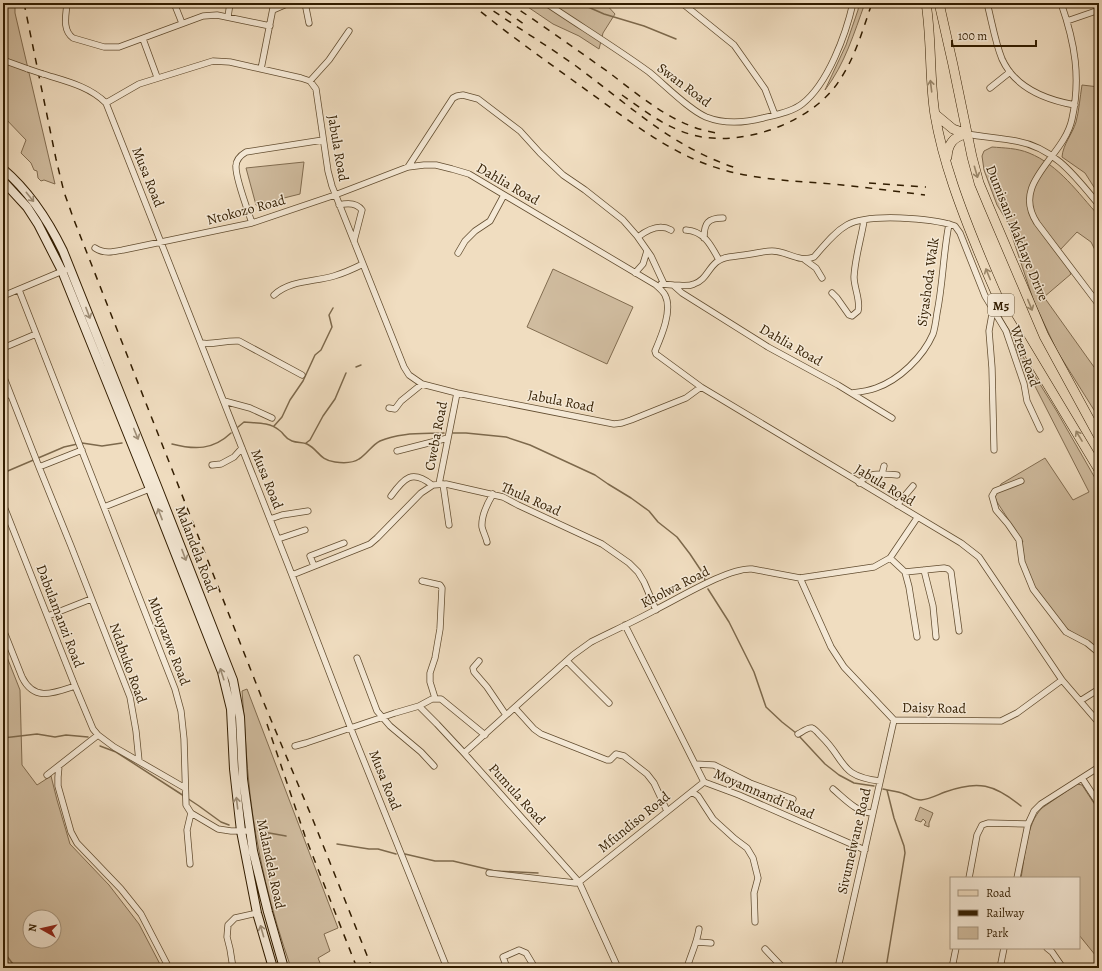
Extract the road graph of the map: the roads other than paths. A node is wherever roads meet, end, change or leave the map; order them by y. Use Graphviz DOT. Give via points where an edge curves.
graph roads {
  1 [pos="67,3"];
  2 [pos="174,3"];
  3 [pos="230,3"];
  4 [pos="274,3"];
  5 [pos="289,3"];
  6 [pos="304,3"];
  7 [pos="546,3"];
  8 [pos="682,3"];
  9 [pos="853,3"];
  10 [pos="926,3"];
  11 [pos="939,3"];
  12 [pos="987,3"];
  13 [pos="1062,3"];
  14 [pos="273,10"];
  15 [pos="1099,10"];
  16 [pos="228,17"];
  17 [pos="1067,21"];
  18 [pos="309,22"];
  19 [pos="182,23"];
  20 [pos="270,26"];
  21 [pos="350,31"];
  22 [pos="143,39"];
  23 [pos="3,60"];
  24 [pos="261,69"];
  25 [pos="1010,72"];
  26 [pos="157,77"];
  27 [pos="310,81"];
  28 [pos="990,88"];
  29 [pos="106,103"];
  30 [pos="1075,105"];
  31 [pos="935,114"];
  32 [pos="775,115"];
  33 [pos="967,134"];
  34 [pos="323,140"];
  35 [pos="1054,156"];
  36 [pos="946,160"];
  37 [pos="408,167"];
  38 [pos="3,169"];
  39 [pos="3,181"];
  40 [pos="335,195"];
  41 [pos="504,195"];
  42 [pos="1099,204"];
  43 [pos="339,205"];
  44 [pos="723,218"];
  45 [pos="864,221"];
  46 [pos="252,223"];
  47 [pos="949,224"];
  48 [pos="671,230"];
  49 [pos="686,230"];
  50 [pos="638,237"];
  51 [pos="704,238"];
  52 [pos="354,241"];
  53 [pos="161,243"];
  54 [pos="95,248"];
  55 [pos="647,252"];
  56 [pos="458,253"];
  57 [pos="719,260"];
  58 [pos="805,260"];
  59 [pos="363,264"];
  60 [pos="66,270"];
  61 [pos="635,272"];
  62 [pos="822,278"];
  63 [pos="664,284"];
  64 [pos="656,285"];
  65 [pos="673,285"];
  66 [pos="19,290"];
  67 [pos="832,293"];
  68 [pos="274,295"];
  69 [pos="3,296"];
  70 [pos="1099,305"];
  71 [pos="993,309"];
  72 [pos="36,334"];
  73 [pos="200,343"];
  74 [pos="3,348"];
  75 [pos="302,374"];
  76 [pos="3,375"];
  77 [pos="422,384"];
  78 [pos="702,387"];
  79 [pos="457,393"];
  80 [pos="852,393"];
  81 [pos="10,394"];
  82 [pos="3,397"];
  83 [pos="224,401"];
  84 [pos="389,408"];
  85 [pos="272,418"];
  86 [pos="892,418"];
  87 [pos="1040,429"];
  88 [pos="1099,437"];
  89 [pos="448,438"];
  90 [pos="80,446"];
  91 [pos="242,448"];
  92 [pos="994,450"];
  93 [pos="397,451"];
  94 [pos="37,462"];
  95 [pos="212,465"];
  96 [pos="884,466"];
  97 [pos="1099,470"];
  98 [pos="882,474"];
  99 [pos="897,476"];
  100 [pos="1021,481"];
  101 [pos="860,483"];
  102 [pos="441,484"];
  103 [pos="432,485"];
  104 [pos="913,486"];
  105 [pos="154,487"];
  106 [pos="493,494"];
  107 [pos="391,496"];
  108 [pos="3,504"];
  109 [pos="896,505"];
  110 [pos="104,507"];
  111 [pos="308,511"];
  112 [pos="917,518"];
  113 [pos="270,519"];
  114 [pos="449,525"];
  115 [pos="305,530"];
  116 [pos="278,539"];
  117 [pos="487,542"];
  118 [pos="344,543"];
  119 [pos="890,558"];
  120 [pos="314,566"];
  121 [pos="924,570"];
  122 [pos="905,572"];
  123 [pos="292,575"];
  124 [pos="800,578"];
  125 [pos="422,581"];
  126 [pos="91,599"];
  127 [pos="656,610"];
  128 [pos="48,616"];
  129 [pos="625,625"];
  130 [pos="3,629"];
  131 [pos="959,630"];
  132 [pos="917,637"];
  133 [pos="936,637"];
  134 [pos="1099,653"];
  135 [pos="357,658"];
  136 [pos="479,661"];
  137 [pos="567,661"];
  138 [pos="1062,680"];
  139 [pos="75,686"];
  140 [pos="1099,689"];
  141 [pos="435,698"];
  142 [pos="1080,701"];
  143 [pos="609,703"];
  144 [pos="419,706"];
  145 [pos="515,708"];
  146 [pos="506,716"];
  147 [pos="382,718"];
  148 [pos="894,720"];
  149 [pos="1099,723"];
  150 [pos="351,729"];
  151 [pos="798,734"];
  152 [pos="98,735"];
  153 [pos="485,735"];
  154 [pos="295,746"];
  155 [pos="464,753"];
  156 [pos="139,761"];
  157 [pos="695,764"];
  158 [pos="59,766"];
  159 [pos="434,766"];
  160 [pos="1099,767"];
  161 [pos="47,775"];
  162 [pos="1082,778"];
  163 [pos="880,781"];
  164 [pos="704,782"];
  165 [pos="833,789"];
  166 [pos="692,792"];
  167 [pos="185,794"];
  168 [pos="793,799"];
  169 [pos="1099,804"];
  170 [pos="667,811"];
  171 [pos="191,813"];
  172 [pos="873,813"];
  173 [pos="1028,824"];
  174 [pos="250,830"];
  175 [pos="241,831"];
  176 [pos="865,850"];
  177 [pos="190,864"];
  178 [pos="489,873"];
  179 [pos="969,877"];
  180 [pos="1017,877"];
  181 [pos="579,882"];
  182 [pos="257,912"];
  183 [pos="755,922"];
  184 [pos="699,929"];
  185 [pos="697,942"];
  186 [pos="711,943"];
  187 [pos="765,949"];
  188 [pos="956,949"];
  189 [pos="1004,949"];
  190 [pos="1048,949"];
  191 [pos="169,968"];
  192 [pos="233,968"];
  193 [pos="273,968"];
  194 [pos="284,968"];
  195 [pos="447,968"];
  196 [pos="507,968"];
  197 [pos="535,968"];
  198 [pos="618,968"];
  199 [pos="688,968"];
  200 [pos="783,968"];
  201 [pos="838,968"];
  202 [pos="952,968"];
  203 [pos="1000,968"];
  204 [pos="1063,968"];
  1 -- 22 [label="street" via="66,27 73,38 114,48"];
  2 -- 19 [label="street"];
  3 -- 16 [label="street"];
  4 -- 14 [label="street"];
  5 -- 14 [label="street"];
  6 -- 18 [label="street"];
  7 -- 32 [label="street, Swan Road" via="649,72 706,117 720,121 748,122"];
  8 -- 32 [label="street" via="734,45 765,89"];
  9 -- 32 [label="street, Swan Road" via="844,34 824,80 802,105"];
  31 -- 10 [label="main road, M5, one-way"];
  11 -- 33 [label="main road, Dumisani Makhaye Drive / M5"];
  12 -- 25 [label="street" via="995,38"];
  13 -- 17 [label="street"];
  14 -- 20 [label="street"];
  15 -- 17 [label="street"];
  16 -- 19 [label="street" via="203,16"];
  16 -- 20 [label="street"];
  17 -- 30 [label="street" via="1077,71"];
  19 -- 22 [label="street"];
  20 -- 24 [label="street"];
  21 -- 27 [label="street"];
  22 -- 26 [label="street"];
  23 -- 29 [label="street, bridge" via="85,88"];
  24 -- 26 [label="street" via="213,61"];
  24 -- 27 [label="street"];
  25 -- 28 [label="street"];
  25 -- 30 [label="street" via="1027,88 1040,95"];
  26 -- 29 [label="street" via="132,86"];
  27 -- 34 [label="street, Jabula Road" via="317,94"];
  29 -- 53 [label="street, Musa Road"];
  30 -- 35 [label="street" via="1069,132"];
  31 -- 33 [label="main road" via="953,129"];
  31 -- 36 [label="main road, M5"];
  33 -- 35 [label="street" via="1017,141"];
  33 -- 36 [label="main road" via="954,139"];
  33 -- 88 [label="main road, Dumisani Makhaye Drive / M5, one-way" via="980,183 1036,318"];
  34 -- 40 [label="street, Jabula Road"];
  34 -- 46 [label="street" via="246,152 238,159 238,177"];
  35 -- 42 [label="street"];
  35 -- 70 [label="street" via="1032,186 1029,196 1031,213"];
  97 -- 36 [label="main road, M5, one-way" via="996,296"];
  37 -- 40 [label="street, Dahlia Road"];
  37 -- 41 [label="street, Dahlia Road" via="436,165 452,169 468,174"];
  37 -- 50 [label="street" via="450,102 457,96 472,96 520,131 563,175 624,220"];
  38 -- 60 [label="main road, Malandela Road, one-way" via="37,205 54,233"];
  39 -- 60 [label="main road, Malandela Road" via="27,207"];
  40 -- 43 [label="street, Jabula Road"];
  40 -- 46 [label="street, Ntokozo Road"];
  41 -- 56 [label="street" via="490,221 470,236"];
  41 -- 61 [label="street, Dahlia Road"];
  43 -- 52 [label="street, Jabula Road"];
  43 -- 52 [label="street" via="356,204 362,210"];
  44 -- 51 [label="street" via="714,218 709,222 704,231"];
  45 -- 47 [label="street" via="913,218"];
  45 -- 58 [label="street" via="855,221 840,230 814,257"];
  45 -- 67 [label="street" via="854,276 858,312 849,315"];
  46 -- 53 [label="street, Ntokozo Road"];
  47 -- 71 [label="street, Wren Road" via="955,226 960,233 980,285"];
  47 -- 80 [label="street, Siyashoda Walk" via="938,308 929,342 907,369 895,378 874,389"];
  48 -- 50 [label="street" via="665,227 652,228"];
  49 -- 51 [label="street" via="697,232"];
  50 -- 55 [label="street"];
  51 -- 57 [label="street"];
  52 -- 59 [label="street, Jabula Road"];
  53 -- 54 [label="street, Ntokozo Road" via="112,252 100,252"];
  53 -- 73 [label="street, Musa Road"];
  55 -- 61 [label="street" via="643,264"];
  55 -- 63 [label="street"];
  57 -- 58 [label="street" via="771,251"];
  57 -- 65 [label="street" via="696,284"];
  58 -- 62 [label="street" via="816,268"];
  59 -- 68 [label="street" via="333,276 288,285"];
  59 -- 77 [label="street, Jabula Road" via="404,367 409,375"];
  60 -- 66 [label="street"];
  60 -- 105 [label="main road, Malandela Road"];
  61 -- 64 [label="street, Dahlia Road"];
  63 -- 64 [label="street"];
  63 -- 65 [label="street"];
  64 -- 78 [label="street, Dahlia Road" via="666,298 667,308 665,326 656,354"];
  65 -- 80 [label="street, Dahlia Road" via="768,347"];
  66 -- 69 [label="street"];
  66 -- 72 [label="street, Mbuyazwe Road"];
  71 -- 87 [label="street, Wren Road" via="1006,330 1027,401"];
  71 -- 92 [label="street" via="989,331"];
  72 -- 74 [label="street"];
  72 -- 90 [label="street, Mbuyazwe Road"];
  73 -- 75 [label="street" via="239,341"];
  73 -- 83 [label="street, Musa Road"];
  76 -- 81 [label="street, Ndabuko Road"];
  77 -- 79 [label="street, Jabula Road"];
  77 -- 84 [label="street" via="396,409"];
  78 -- 79 [label="street, Jabula Road" via="686,398 631,420 614,424"];
  78 -- 101 [label="street, Jabula Road"];
  79 -- 89 [label="street, Cweba Road"];
  80 -- 86 [label="street, Dahlia Road"];
  81 -- 82 [label="street"];
  81 -- 94 [label="street, Ndabuko Road"];
  83 -- 85 [label="street" via="250,408"];
  83 -- 91 [label="street, Musa Road"];
  89 -- 93 [label="street"];
  89 -- 102 [label="street, Cweba Road"];
  90 -- 94 [label="street"];
  90 -- 110 [label="street, Mbuyazwe Road"];
  91 -- 95 [label="street" via="234,457 221,464"];
  91 -- 113 [label="street, Musa Road"];
  94 -- 126 [label="street, Ndabuko Road"];
  96 -- 98 [label="street"];
  98 -- 99 [label="street"];
  98 -- 101 [label="street" via="867,476"];
  100 -- 134 [label="street" via="995,491 992,496 996,510 1019,540 1022,562 1033,589 1066,632"];
  101 -- 109 [label="street, Jabula Road"];
  102 -- 103 [label="street, Thula Road"];
  102 -- 106 [label="street, Thula Road"];
  102 -- 114 [label="street, Cweba Road"];
  103 -- 107 [label="street" via="420,477 412,476 405,479"];
  103 -- 120 [label="street" via="370,544"];
  104 -- 109 [label="street"];
  105 -- 110 [label="street"];
  105 -- 174 [label="main road, Malandela Road, one-way" via="234,684 240,717 243,779"];
  175 -- 105 [label="main road, Malandela Road, one-way" via="231,714 225,681"];
  106 -- 117 [label="street" via="482,523"];
  106 -- 127 [label="street, Thula Road" via="602,544 629,563 644,582"];
  108 -- 128 [label="street, Dabulamanzi Road"];
  109 -- 112 [label="street, Jabula Road"];
  110 -- 167 [label="street, Mbuyazwe Road" via="175,689 181,711 184,739"];
  111 -- 113 [label="street"];
  112 -- 119 [label="street, Kholwa Road"];
  112 -- 138 [label="street, Jabula Road" via="961,543 979,557"];
  113 -- 116 [label="street, Musa Road"];
  115 -- 116 [label="street"];
  116 -- 123 [label="street, Musa Road"];
  118 -- 120 [label="street" via="310,556"];
  119 -- 122 [label="street"];
  119 -- 124 [label="street, Kholwa Road" via="874,567"];
  120 -- 123 [label="street"];
  121 -- 122 [label="street"];
  121 -- 131 [label="street" via="948,568 951,572"];
  121 -- 133 [label="street" via="933,606"];
  122 -- 132 [label="street"];
  123 -- 150 [label="street, Musa Road"];
  124 -- 127 [label="street, Kholwa Road" via="746,569 716,580"];
  124 -- 148 [label="street, Daisy Road" via="844,667"];
  125 -- 141 [label="street" via="440,585 442,588 440,629 430,673"];
  126 -- 128 [label="street"];
  126 -- 156 [label="street, Ndabuko Road" via="130,698"];
  127 -- 129 [label="street, Kholwa Road"];
  128 -- 139 [label="street, Dabulamanzi Road"];
  129 -- 137 [label="street, Kholwa Road" via="591,642"];
  129 -- 157 [label="street, Moyamnandi Road"];
  130 -- 139 [label="street" via="30,689 47,694"];
  135 -- 147 [label="street" via="376,710"];
  136 -- 146 [label="street" via="473,668 474,672"];
  137 -- 143 [label="street"];
  137 -- 145 [label="street, Kholwa Road"];
  138 -- 142 [label="street, Jabula Road"];
  138 -- 148 [label="street, Daisy Road" via="1017,713 1001,721"];
  139 -- 152 [label="street, Dabulamanzi Road" via="90,723"];
  140 -- 142 [label="street"];
  141 -- 144 [label="street"];
  141 -- 153 [label="street" via="446,701"];
  142 -- 149 [label="street, Jabula Road"];
  144 -- 147 [label="street"];
  144 -- 155 [label="street, Pumula Road"];
  145 -- 146 [label="street, Kholwa Road"];
  145 -- 170 [label="street" via="541,734 607,760 616,754 624,756 650,777"];
  146 -- 153 [label="street, Kholwa Road"];
  147 -- 150 [label="street"];
  147 -- 159 [label="street" via="422,752"];
  148 -- 163 [label="street, Sivumelwane Road"];
  150 -- 154 [label="street"];
  150 -- 195 [label="street, Musa Road"];
  151 -- 163 [label="street" via="808,728 813,729 828,742 850,773"];
  152 -- 156 [label="street, Dabulamanzi Road"];
  152 -- 158 [label="street"];
  153 -- 155 [label="street, Kholwa Road"];
  155 -- 181 [label="street, Pumula Road"];
  156 -- 167 [label="street, Dabulamanzi Road"];
  157 -- 164 [label="street, Moyamnandi Road"];
  157 -- 168 [label="street" via="714,765 750,783"];
  158 -- 161 [label="street"];
  158 -- 191 [label="street" via="58,786 71,832 77,843 141,914"];
  160 -- 162 [label="street"];
  162 -- 169 [label="street"];
  162 -- 173 [label="street" via="1041,804"];
  163 -- 172 [label="street, Sivumelwane Road"];
  164 -- 166 [label="street, Mfundiso Road"];
  164 -- 176 [label="street, Moyamnandi Road"];
  165 -- 172 [label="street" via="858,810"];
  166 -- 170 [label="street, Mfundiso Road"];
  166 -- 183 [label="street" via="698,796 713,819 746,848 753,858 758,878 754,893"];
  167 -- 171 [label="street" via="186,805"];
  170 -- 181 [label="street, Mfundiso Road"];
  171 -- 175 [label="street" via="218,829"];
  171 -- 177 [label="street" via="187,830"];
  172 -- 176 [label="street, Sivumelwane Road"];
  173 -- 179 [label="street" via="982,825"];
  173 -- 180 [label="street"];
  174 -- 175 [label="street"];
  174 -- 194 [label="main road, Malandela Road" via="265,900"];
  175 -- 182 [label="main road, Malandela Road"];
  176 -- 201 [label="street, Sivumelwane Road"];
  178 -- 181 [label="street" via="570,884"];
  181 -- 198 [label="street, Pumula Road"];
  182 -- 192 [label="street" via="235,918 228,925 227,937"];
  193 -- 182 [label="main road, Malandela Road, one-way"];
  184 -- 185 [label="street"];
  185 -- 186 [label="street"];
  185 -- 199 [label="street"];
  187 -- 200 [label="street"];
  188 -- 202 [label="street"];
  189 -- 203 [label="street"];
  190 -- 204 [label="street"];
  196 -- 197 [label="street" via="504,956 519,950 530,959"];
}
